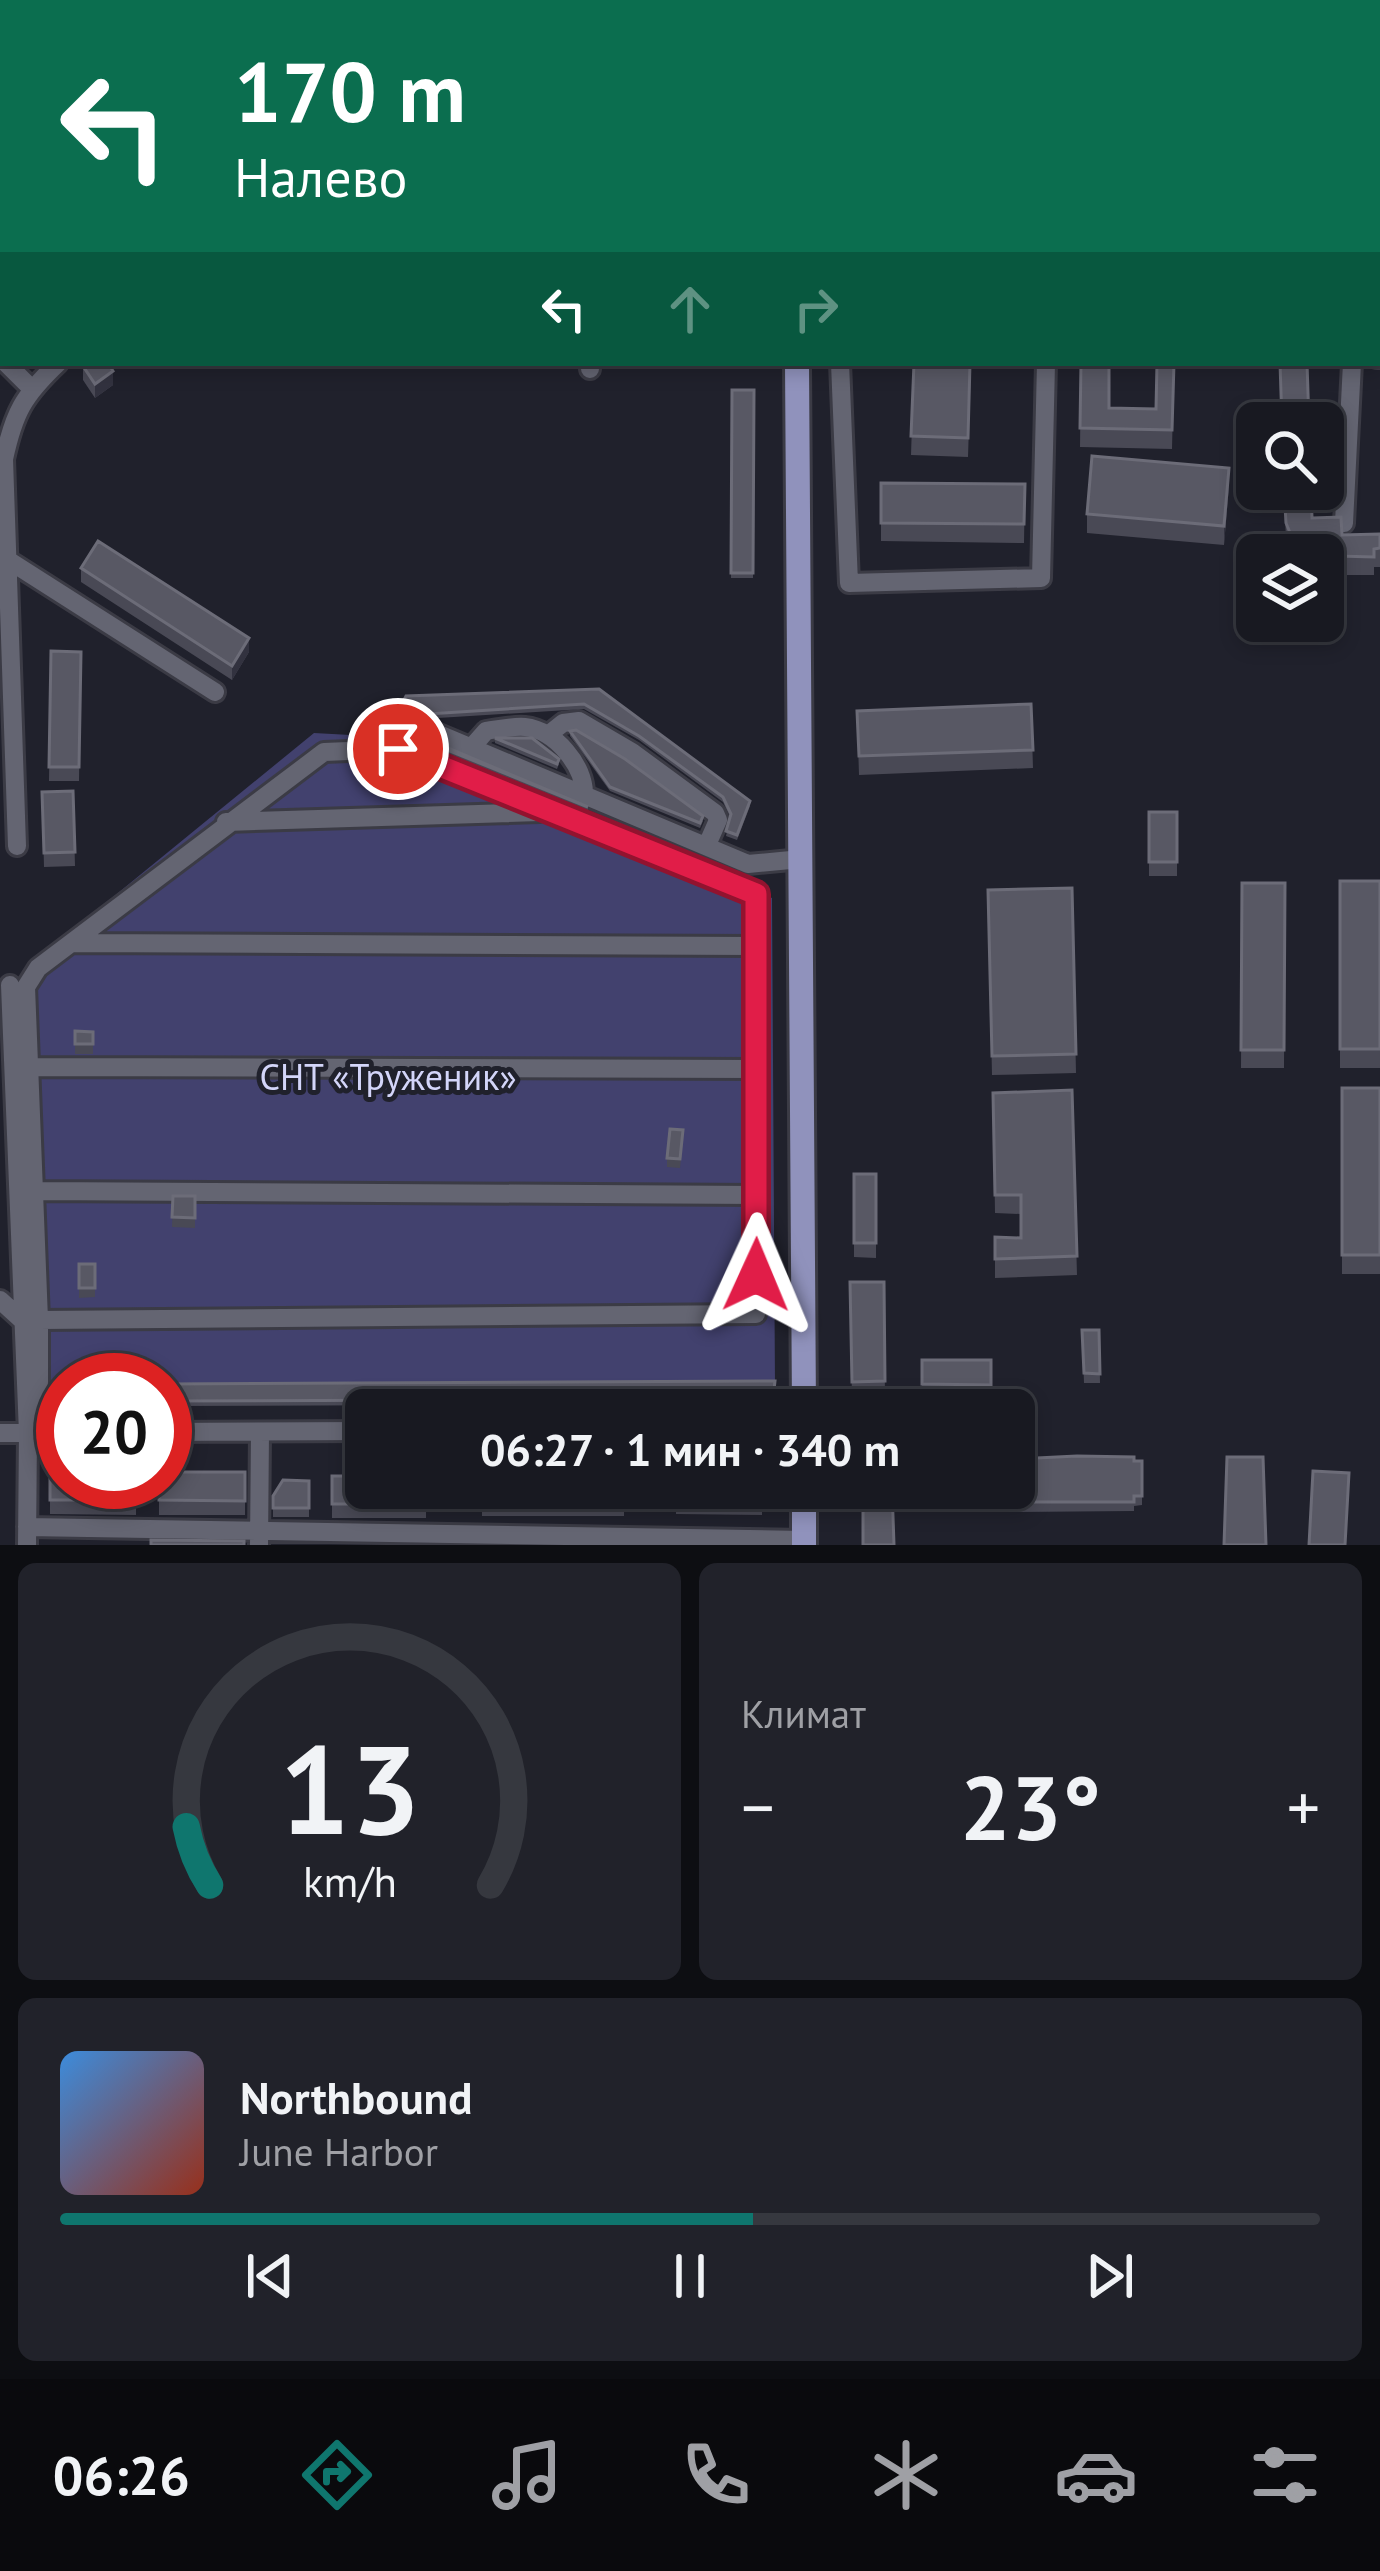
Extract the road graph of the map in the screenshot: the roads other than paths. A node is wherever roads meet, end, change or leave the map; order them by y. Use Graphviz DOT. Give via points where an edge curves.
graph roads {
  1 [pos="9,366"];
  2 [pos="55,366"];
  3 [pos="797,366"];
  4 [pos="840,366"];
  5 [pos="1046,366"];
  6 [pos="1352,366"];
  7 [pos="31,388"];
  8 [pos="4,442"];
  9 [pos="1344,523"];
  10 [pos="8,560"];
  11 [pos="215,692"];
  12 [pos="434,732"];
  13 [pos="548,735"];
  14 [pos="471,748"];
  15 [pos="584,795"];
  16 [pos="548,812"];
  17 [pos="226,822"];
  18 [pos="706,845"];
  19 [pos="17,846"];
  20 [pos="801,859"];
  21 [pos="73,943"];
  22 [pos="754,946"];
  23 [pos="10,985"];
  24 [pos="30,1067"];
  25 [pos="756,1069"];
  26 [pos="35,1191"];
  27 [pos="757,1196"];
  28 [pos="0,1300"];
  29 [pos="31,1320"];
  30 [pos="804,1389"];
  31 [pos="345,1431"];
  32 [pos="0,1432"];
  33 [pos="192,1432"];
  34 [pos="260,1432"];
  35 [pos="28,1433"];
  36 [pos="36,1433"];
  37 [pos="804,1509"];
  38 [pos="27,1536"];
  39 [pos="259,1538"];
  40 [pos="804,1542"];
  1 -- 7 [label="street"];
  2 -- 7 [label="street"];
  3 -- 20 [label="main road"];
  4 -- 5 [label="street" via="849,583 1041,578"];
  6 -- 9 [label="street"];
  7 -- 8 [label="street"];
  8 -- 10 [label="street"];
  10 -- 11 [label="street"];
  10 -- 19 [label="street"];
  12 -- 14 [label="street"];
  13 -- 14 [label="street" via="525,727 486,731"];
  13 -- 15 [label="street" via="576,764"];
  13 -- 18 [label="street" via="579,721 632,752 715,812"];
  14 -- 15 [label="street"];
  15 -- 18 [label="street"];
  16 -- 17 [label="street"];
  16 -- 17 [label="street" via="398,749 324,752"];
  16 -- 22 [label="street" via="756,894"];
  17 -- 21 [label="street"];
  18 -- 20 [label="street" via="748,864"];
  20 -- 30 [label="main road"];
  21 -- 22 [label="street"];
  21 -- 24 [label="street" via="26,987"];
  22 -- 25 [label="street"];
  23 -- 29 [label="street"];
  24 -- 25 [label="street"];
  24 -- 26 [label="street"];
  25 -- 27 [label="street"];
  26 -- 27 [label="street"];
  26 -- 29 [label="street"];
  27 -- 29 [label="street" via="756,1314"];
  28 -- 29 [label="street"];
  29 -- 35 [label="street"];
  31 -- 34 [label="street"];
  32 -- 35 [label="street"];
  33 -- 34 [label="street"];
  34 -- 39 [label="street"];
  35 -- 36 [label="street"];
  35 -- 38 [label="street"];
  37 -- 40 [label="main road"];
  38 -- 39 [label="street"];
  39 -- 40 [label="street"];
}
